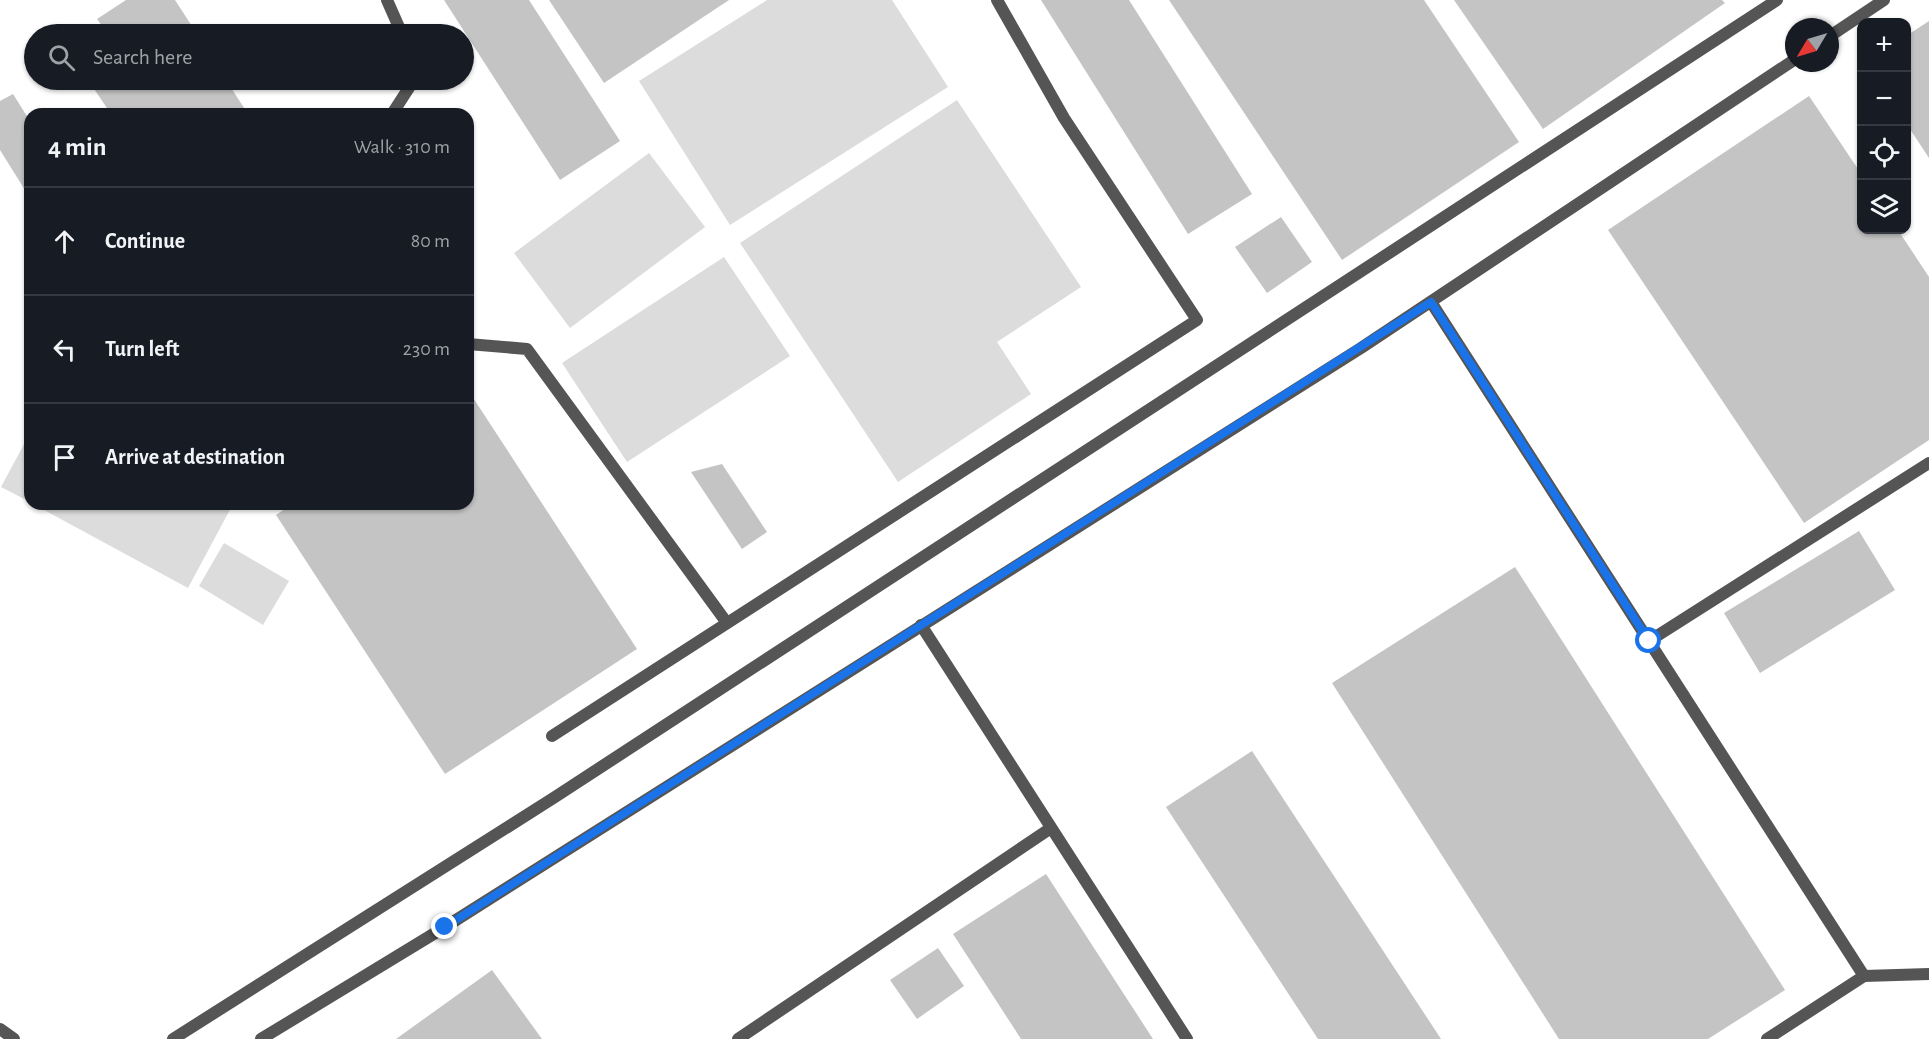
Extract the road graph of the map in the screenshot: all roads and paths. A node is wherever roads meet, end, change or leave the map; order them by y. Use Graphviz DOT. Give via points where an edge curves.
graph roads {
  1 [pos="387,0"];
  2 [pos="997,0"];
  3 [pos="1777,0"];
  4 [pos="1884,0"];
  5 [pos="398,24"];
  6 [pos="1839,30"];
  7 [pos="1785,66"];
  8 [pos="408,90"];
  9 [pos="396,108"];
  10 [pos="1431,302"];
  11 [pos="474,345"];
  12 [pos="1929,464"];
  13 [pos="727,623"];
  14 [pos="921,625"];
  15 [pos="1649,641"];
  16 [pos="552,736"];
  17 [pos="1051,828"];
  18 [pos="1929,974"];
  19 [pos="1864,976"];
  20 [pos="0,1029"];
  21 [pos="14,1039"];
  22 [pos="173,1039"];
  23 [pos="261,1039"];
  24 [pos="738,1039"];
  25 [pos="1187,1039"];
  26 [pos="1767,1039"];
  1 -- 5 [label="lane"];
  2 -- 13 [label="lane" via="1064,118 1197,320"];
  3 -- 22 [label="lane" via="585,778"];
  4 -- 6 [label="lane"];
  7 -- 10 [label="lane"];
  8 -- 9 [label="lane"];
  10 -- 14 [label="lane"];
  10 -- 15 [label="lane"];
  11 -- 13 [label="lane" via="527,349"];
  12 -- 15 [label="lane"];
  13 -- 16 [label="lane"];
  14 -- 17 [label="lane"];
  14 -- 23 [label="lane" via="455,921"];
  15 -- 19 [label="lane"];
  17 -- 24 [label="lane"];
  17 -- 25 [label="lane"];
  18 -- 19 [label="lane"];
  19 -- 26 [label="lane"];
  20 -- 21 [label="lane"];
}
